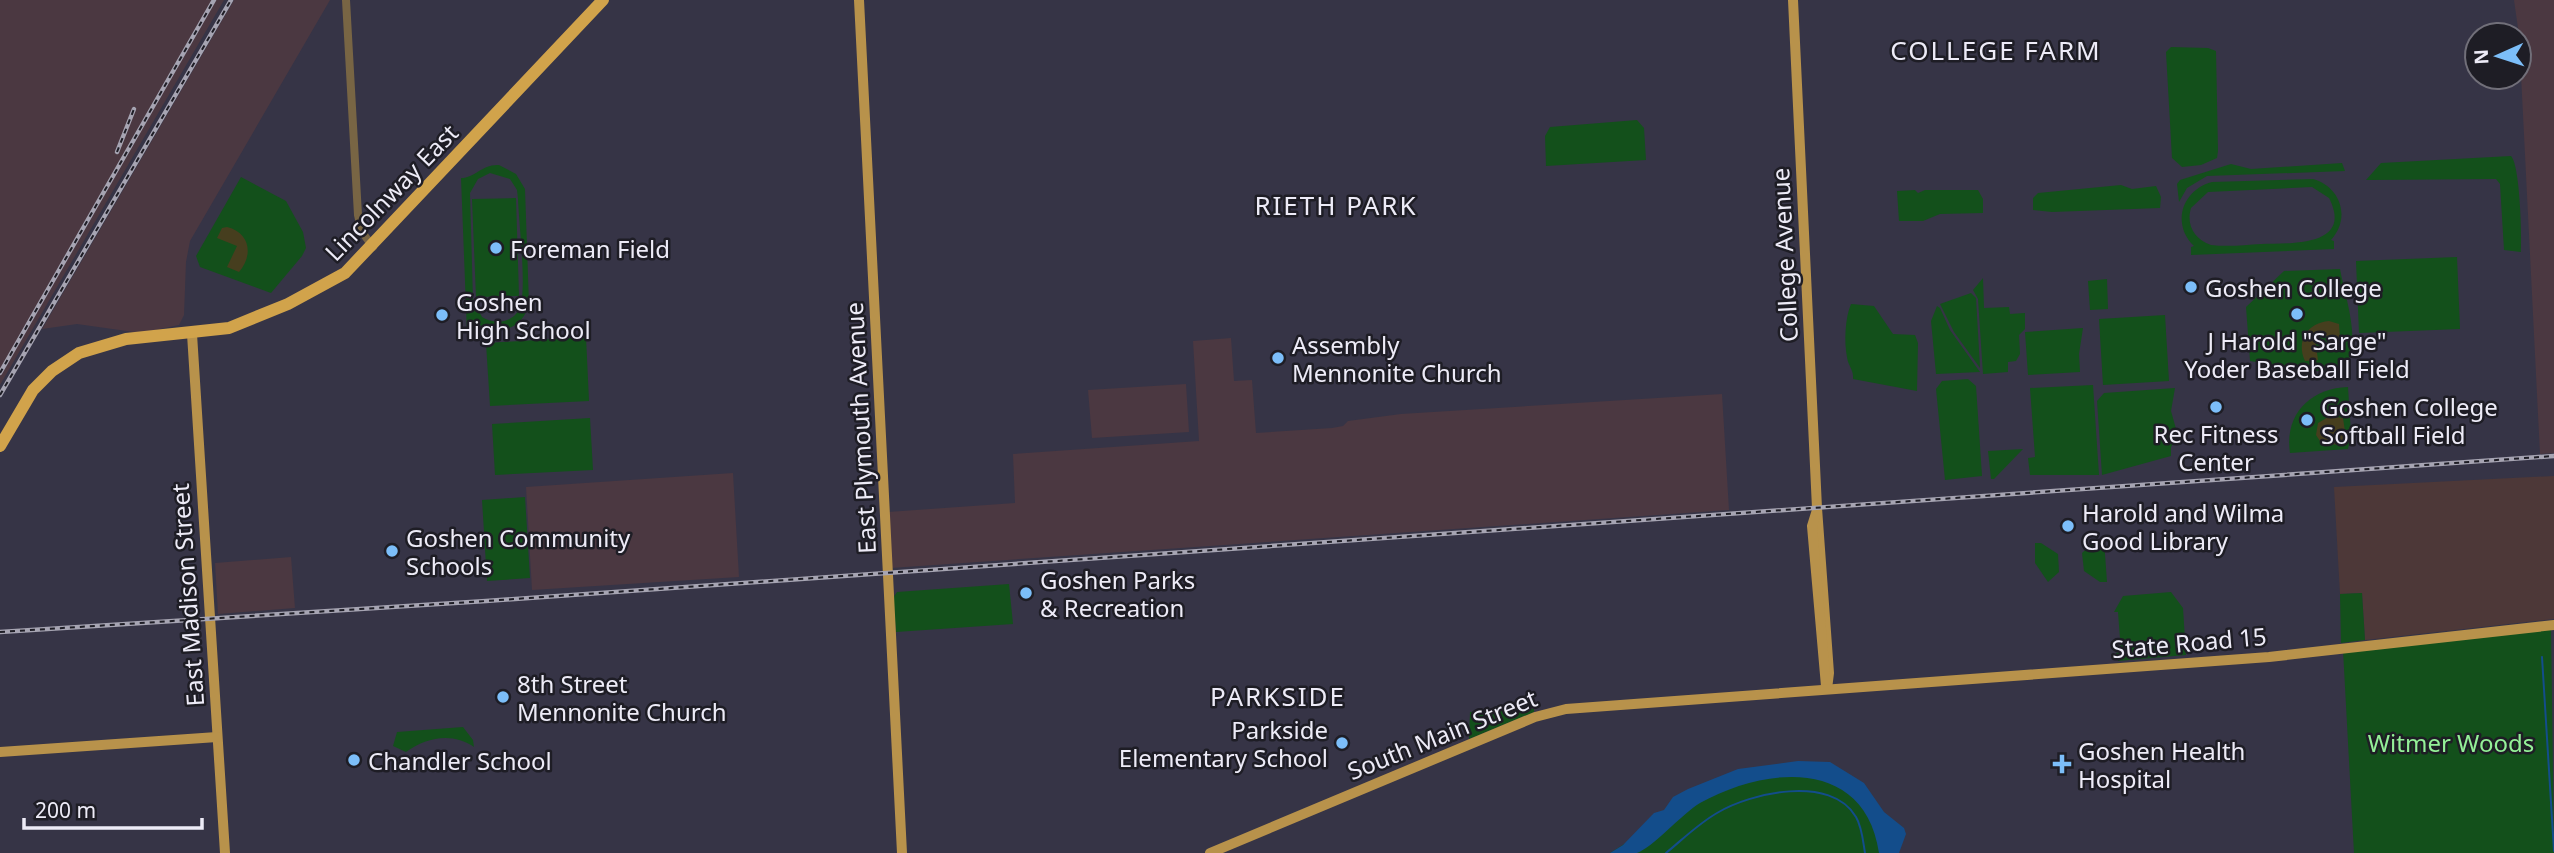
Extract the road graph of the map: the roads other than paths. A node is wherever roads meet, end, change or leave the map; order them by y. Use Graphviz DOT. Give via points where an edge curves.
graph roads {
  1 [pos="346,0"];
  2 [pos="603,0"];
  3 [pos="859,0"];
  4 [pos="1793,0"];
  5 [pos="373,247"];
  6 [pos="191,334"];
  7 [pos="0,446"];
  8 [pos="2554,625"];
  9 [pos="1827,690"];
  10 [pos="217,737"];
  11 [pos="0,752"];
  12 [pos="225,853"];
  13 [pos="902,853"];
  14 [pos="1210,853"];
  1 -- 5 [label="street" via="356,198 362,232"];
  2 -- 5 [label="highway, Lincolnway East"];
  3 -- 13 [label="main road, East Plymouth Avenue"];
  4 -- 9 [label="main road, College Avenue"];
  5 -- 6 [label="highway, Lincolnway East" via="345,273 288,304 229,328"];
  6 -- 7 [label="highway, Lincolnway East" via="112,342 70,358 33,390"];
  6 -- 10 [label="main road, East Madison Street"];
  8 -- 9 [label="main road, State Road 15" via="2269,657"];
  9 -- 14 [label="main road, South Main Street" via="1556,711"];
  10 -- 11 [label="main road"];
  10 -- 12 [label="main road, East Madison Street"];
}
